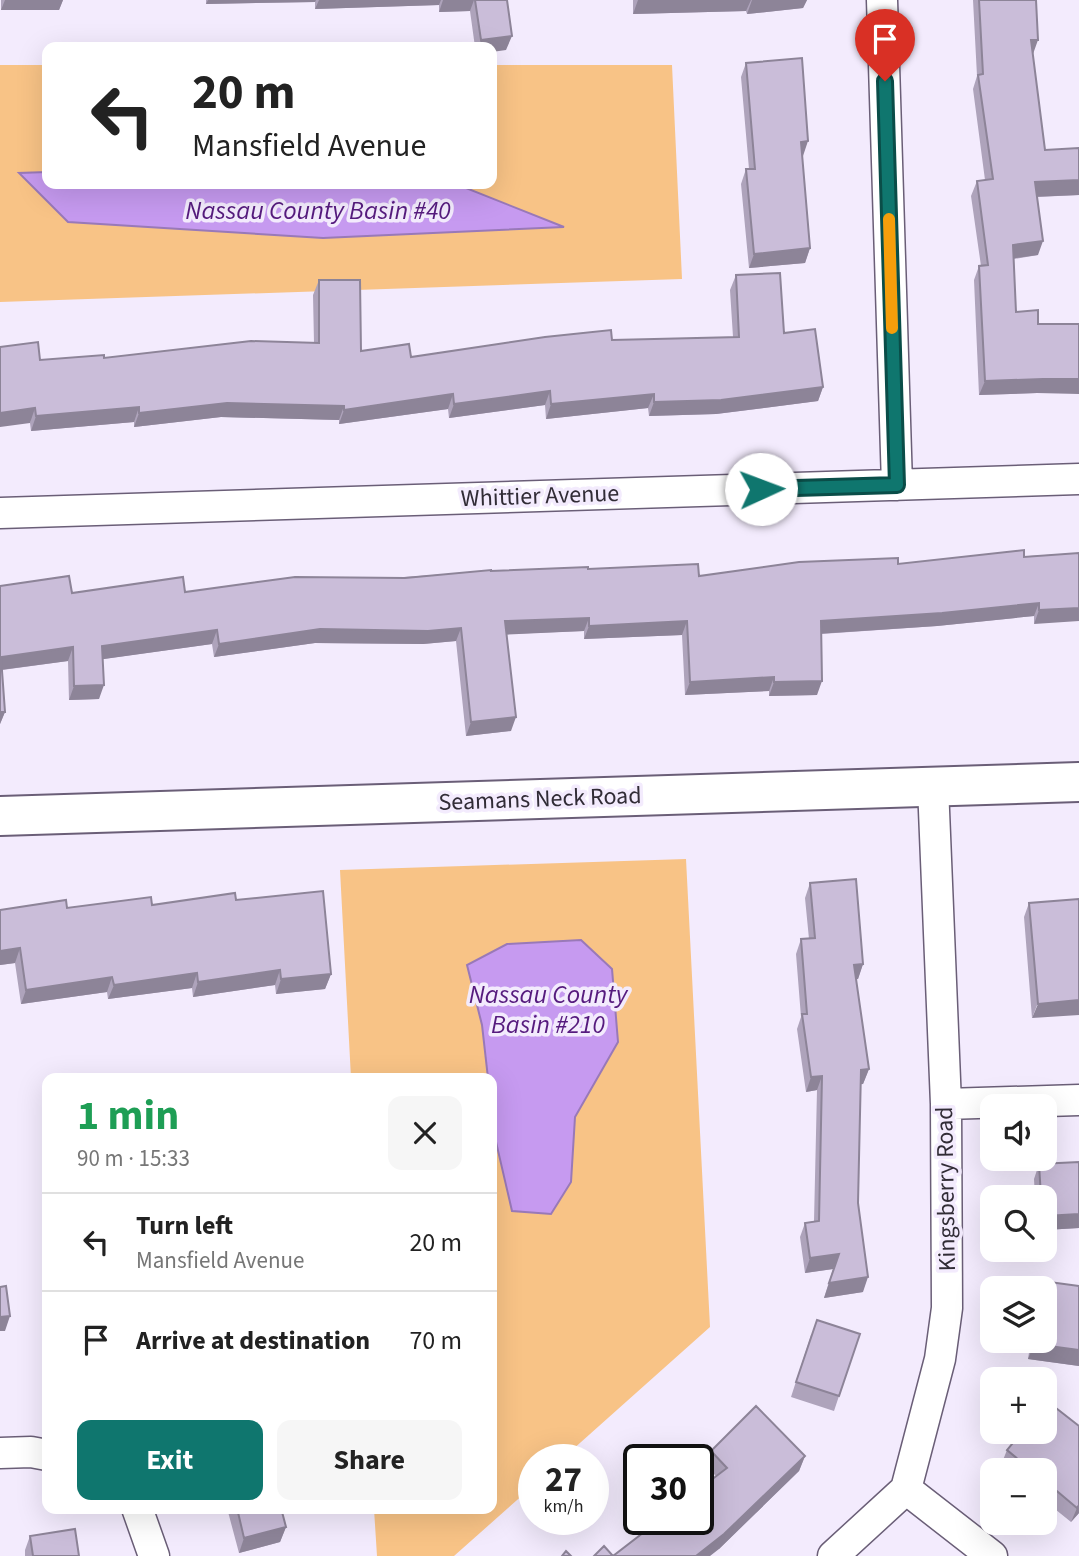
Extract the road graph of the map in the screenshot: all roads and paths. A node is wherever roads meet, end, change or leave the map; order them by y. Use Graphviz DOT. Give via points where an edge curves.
graph roads {
  1 [pos="882,0"];
  2 [pos="1079,479"];
  3 [pos="897,485"];
  4 [pos="0,513"];
  5 [pos="1079,782"];
  6 [pos="933,786"];
  7 [pos="0,816"];
  8 [pos="1079,1100"];
  9 [pos="946,1104"];
  10 [pos="0,1453"];
  11 [pos="42,1454"];
  12 [pos="906,1489"];
  13 [pos="139,1514"];
  14 [pos="154,1556"];
  15 [pos="833,1556"];
  16 [pos="992,1556"];
  1 -- 3 [label="street"];
  2 -- 3 [label="street, Whittier Avenue"];
  3 -- 4 [label="street, Whittier Avenue"];
  5 -- 6 [label="main road, Seamans Neck Road"];
  6 -- 7 [label="main road, Seamans Neck Road"];
  6 -- 9 [label="street, Kingsberry Road"];
  8 -- 9 [label="street"];
  9 -- 12 [label="street, Kingsberry Road" via="947,1308 940,1359"];
  10 -- 11 [label="street"];
  12 -- 15 [label="street"];
  12 -- 16 [label="street"];
  13 -- 14 [label="street"];
}
